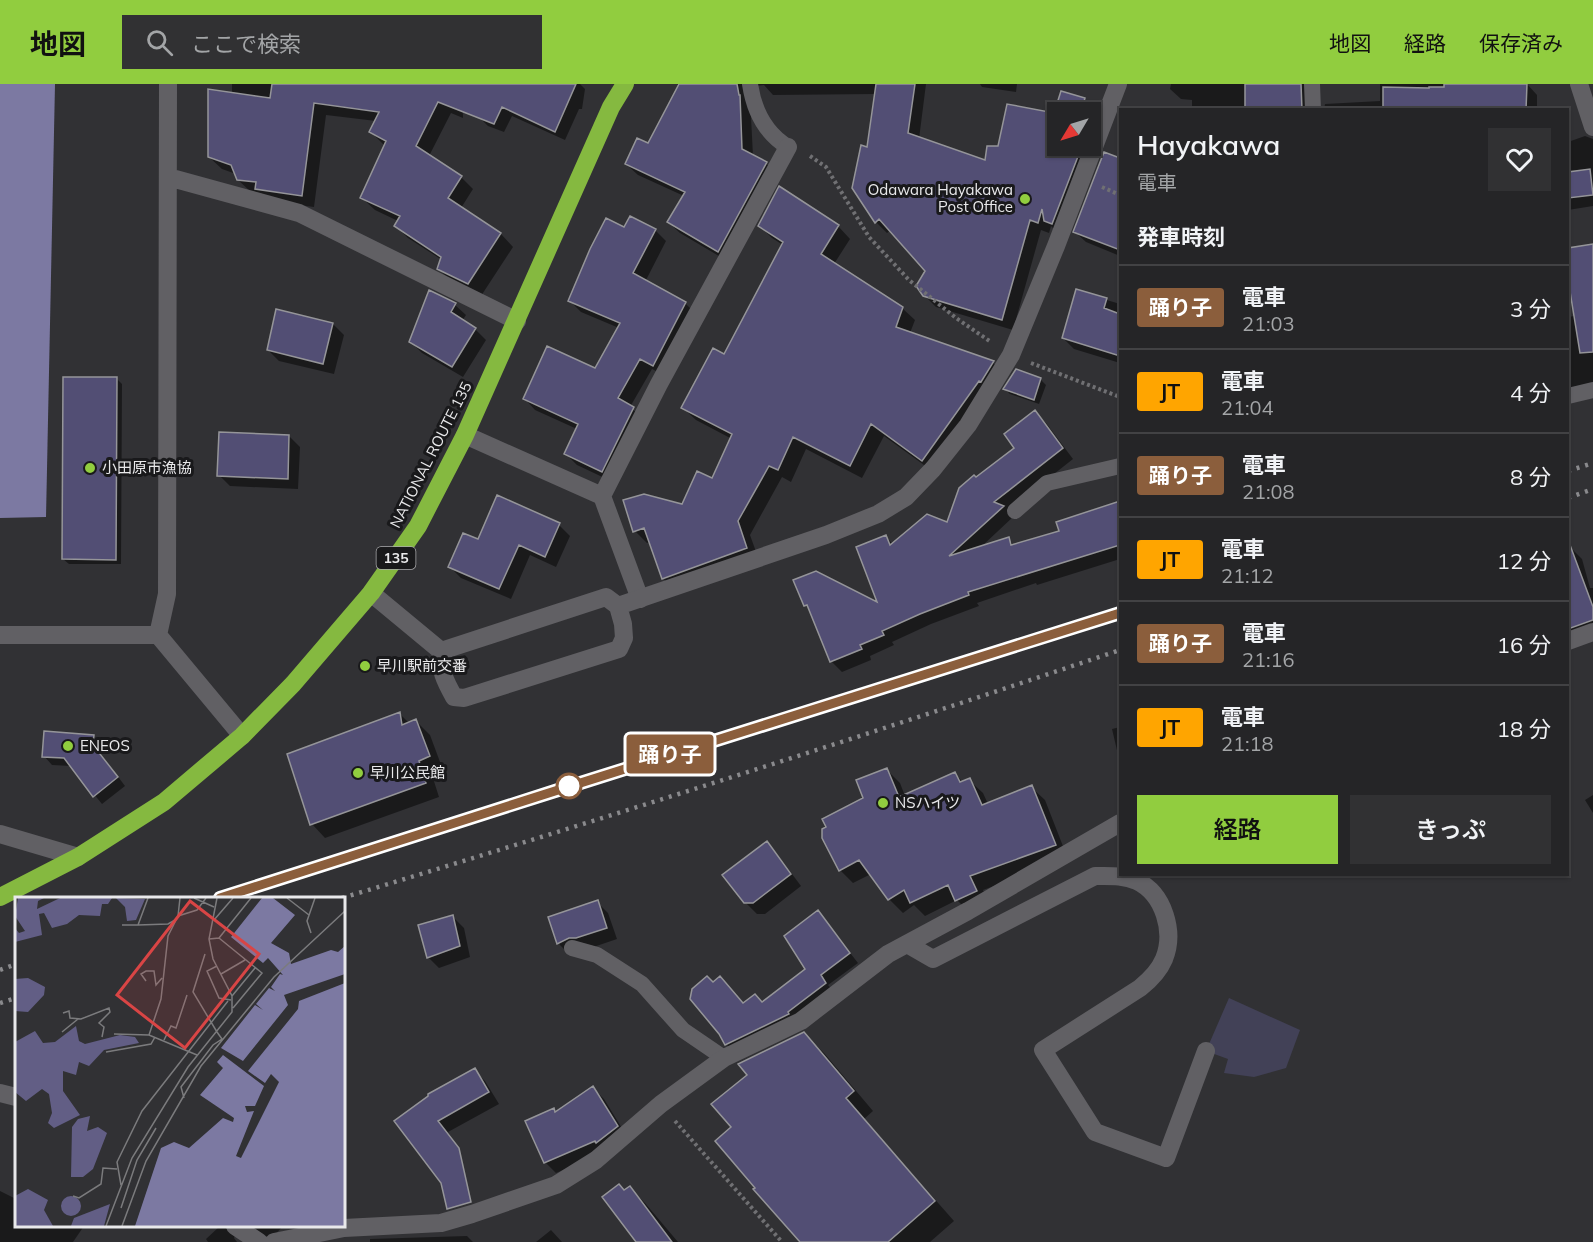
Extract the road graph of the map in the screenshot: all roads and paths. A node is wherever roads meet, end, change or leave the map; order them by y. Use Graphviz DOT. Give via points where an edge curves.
graph roads {
  1 [pos="168,84"];
  2 [pos="625,84"];
  3 [pos="750,84"];
  4 [pos="1118,84"];
  5 [pos="1312,84"];
  6 [pos="1579,84"];
  7 [pos="1312,108"];
  8 [pos="1593,127"];
  9 [pos="788,147"];
  10 [pos="168,177"];
  11 [pos="517,321"];
  12 [pos="1011,356"];
  13 [pos="1593,390"];
  14 [pos="1569,396"];
  15 [pos="1119,397"];
  16 [pos="465,435"];
  17 [pos="1119,466"];
  18 [pos="602,496"];
  19 [pos="1015,511"];
  20 [pos="371,593"];
  21 [pos="640,599"];
  22 [pos="618,606"];
  23 [pos="1593,632"];
  24 [pos="0,635"];
  25 [pos="158,635"];
  26 [pos="1569,641"];
  27 [pos="441,651"];
  28 [pos="242,736"];
  29 [pos="1119,824"];
  30 [pos="0,834"];
  31 [pos="78,857"];
  32 [pos="0,897"];
  33 [pos="907,944"];
  34 [pos="572,948"];
  35 [pos="1206,1052"];
  36 [pos="724,1058"];
  37 [pos="0,1093"];
  38 [pos="15,1097"];
  39 [pos="661,1104"];
  40 [pos="236,1227"];
  41 [pos="304,1239"];
  42 [pos="259,1242"];
  43 [pos="274,1242"];
  44 [pos="782,1242"];
  1 -- 10 [label="street"];
  2 -- 11 [label="highway, NATIONAL ROUTE 135 / 135" via="611,107"];
  3 -- 9 [label="lane" via="759,118 775,139"];
  4 -- 12 [label="street"];
  5 -- 7 [label="lane"];
  6 -- 8 [label="street"];
  9 -- 12 [label="path" via="799,148 826,167 869,237 909,280"];
  9 -- 18 [label="street"];
  10 -- 11 [label="street" via="299,213"];
  10 -- 25 [label="street" via="167,594"];
  11 -- 16 [label="highway, NATIONAL ROUTE 135 / 135"];
  12 -- 15 [label="path"];
  12 -- 21 [label="street" via="968,425 906,497 878,514 826,535"];
  13 -- 14 [label="lane"];
  16 -- 18 [label="street"];
  16 -- 20 [label="highway, NATIONAL ROUTE 135 / 135" via="418,526"];
  17 -- 19 [label="lane" via="1047,483"];
  18 -- 21 [label="street"];
  20 -- 27 [label="street"];
  20 -- 28 [label="highway, NATIONAL ROUTE 135 / 135" via="293,684"];
  21 -- 22 [label="street"];
  22 -- 27 [label="street" via="606,597"];
  22 -- 27 [label="street" via="624,638 619,649 464,698 454,697 445,681 439,664"];
  23 -- 26 [label="street"];
  24 -- 25 [label="street"];
  25 -- 28 [label="street"];
  28 -- 31 [label="highway, NATIONAL ROUTE 135 / 135" via="164,802"];
  29 -- 33 [label="street"];
  30 -- 31 [label="street"];
  31 -- 32 [label="highway, NATIONAL ROUTE 135 / 135"];
  33 -- 35 [label="street" via="933,959 1095,876 1137,881 1153,891 1164,911 1168,933 1164,959 1154,976 1140,988 1043,1050 1095,1132 1166,1158"];
  33 -- 36 [label="street" via="888,954 801,1021"];
  34 -- 36 [label="lane" via="597,955 642,984 683,1030"];
  36 -- 39 [label="street"];
  37 -- 38 [label="street"];
  39 -- 41 [label="street" via="596,1160 556,1185 441,1223 344,1228"];
  39 -- 44 [label="path"];
  40 -- 42 [label="street"];
  41 -- 43 [label="street"];
}
